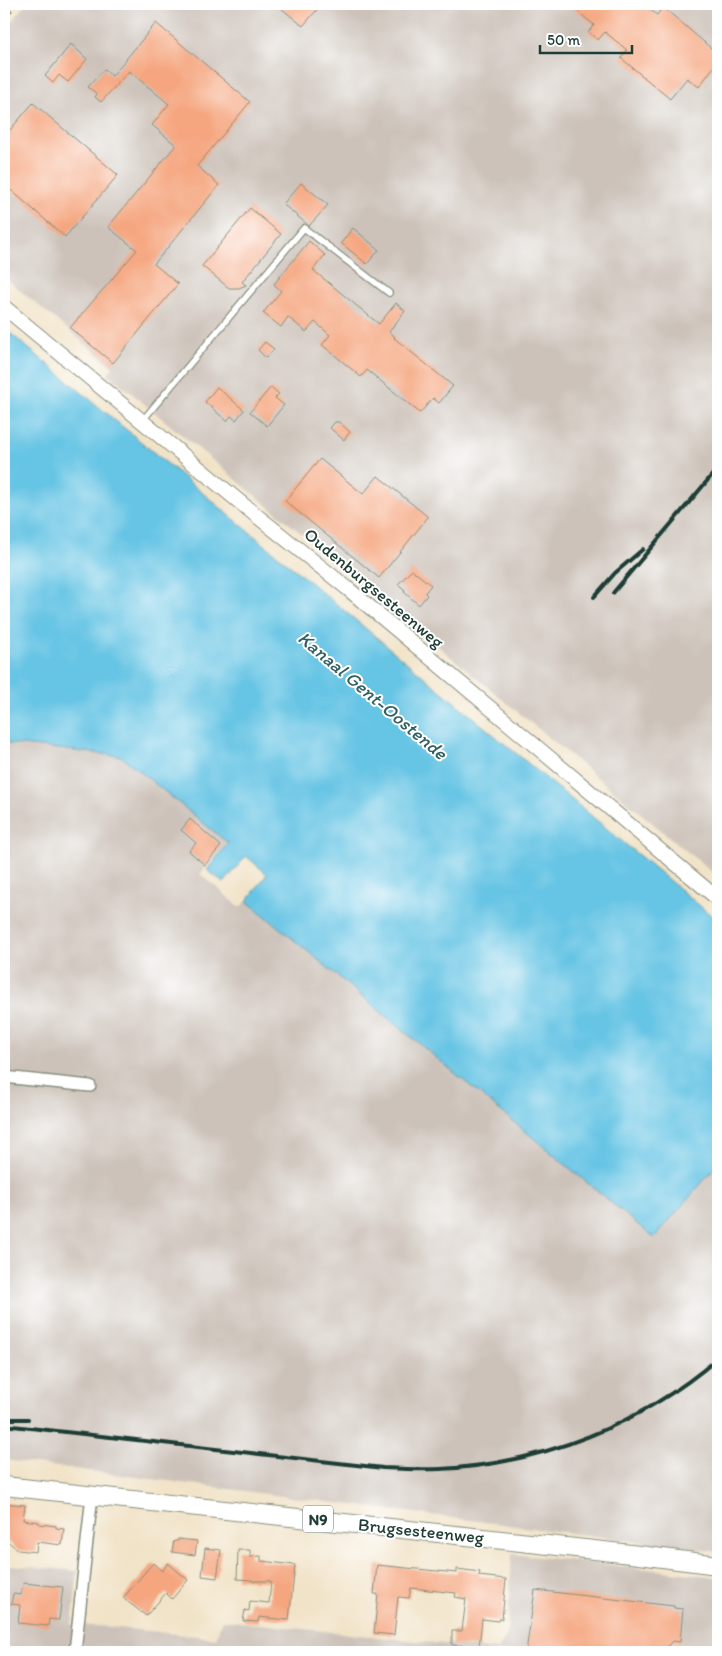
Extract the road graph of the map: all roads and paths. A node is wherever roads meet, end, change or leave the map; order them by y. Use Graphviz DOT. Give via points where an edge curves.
graph roads {
  1 [pos="17,4"];
  2 [pos="4,19"];
  3 [pos="388,293"];
  4 [pos="4,307"];
  5 [pos="142,421"];
  6 [pos="718,900"];
  7 [pos="4,1077"];
  8 [pos="90,1086"];
  9 [pos="4,1486"];
  10 [pos="92,1495"];
  11 [pos="718,1565"];
  12 [pos="75,1652"];
  1 -- 2 [label="path"];
  3 -- 5 [label="lane" via="304,228"];
  4 -- 5 [label="street, Oudenburgsesteenweg"];
  5 -- 6 [label="street, Oudenburgsesteenweg"];
  7 -- 8 [label="street"];
  9 -- 10 [label="main road, Brugsesteenweg / N9"];
  10 -- 11 [label="main road, Brugsesteenweg / N9"];
  10 -- 12 [label="street"];
}
